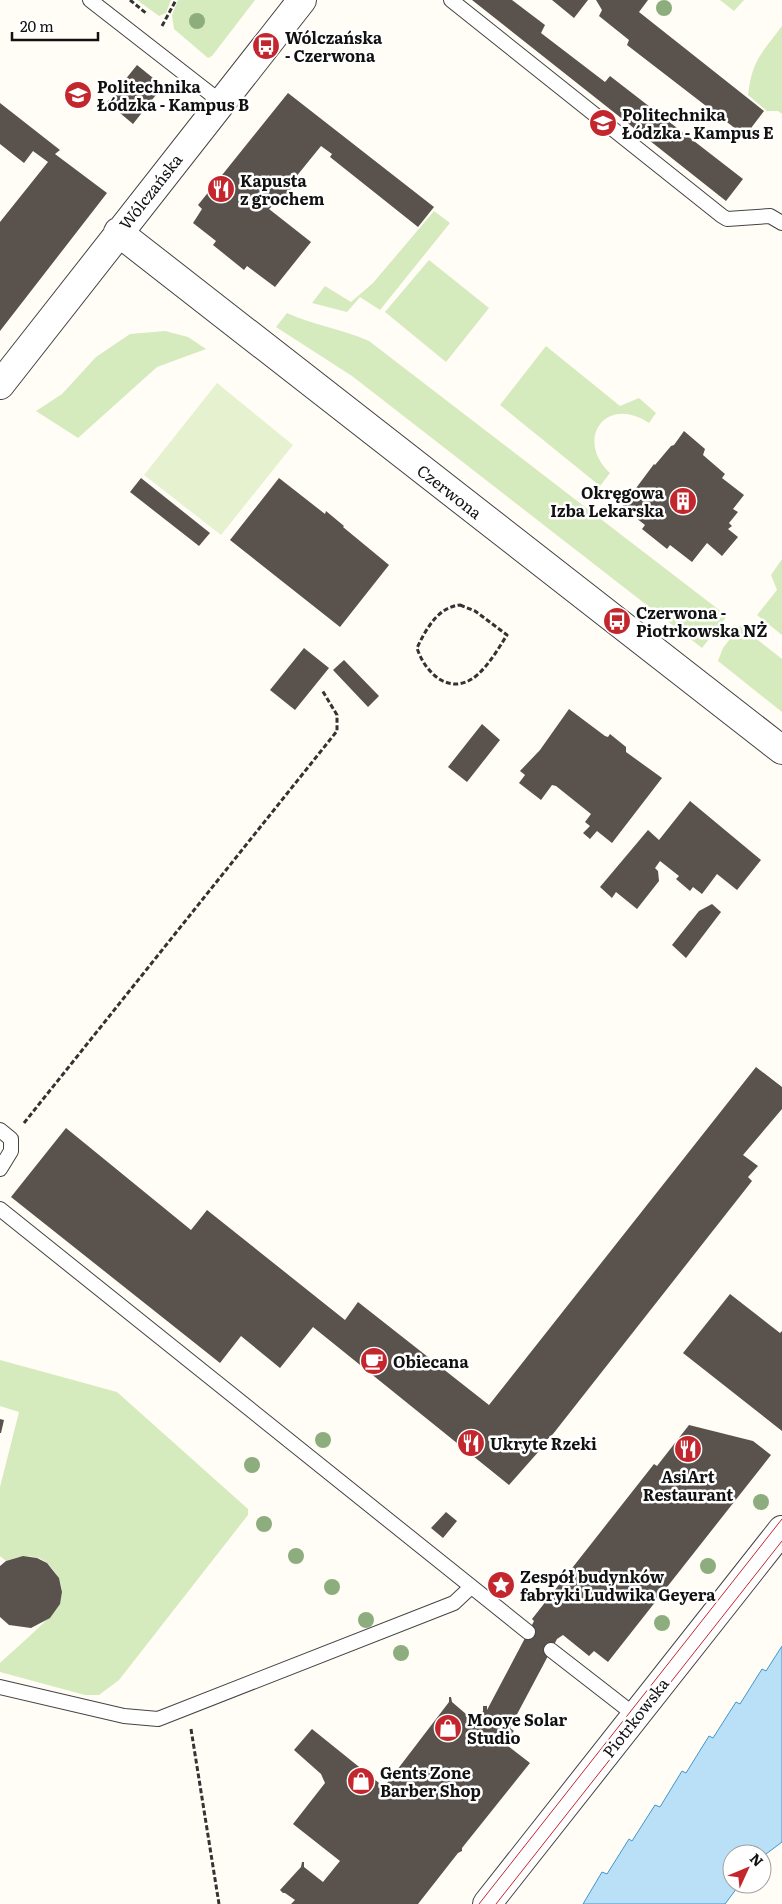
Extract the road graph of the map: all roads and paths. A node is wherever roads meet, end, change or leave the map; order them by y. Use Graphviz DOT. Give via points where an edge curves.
graph roads {
  1 [pos="90,0"];
  2 [pos="176,0"];
  3 [pos="302,0"];
  4 [pos="451,0"];
  5 [pos="162,26"];
  6 [pos="221,102"];
  7 [pos="782,223"];
  8 [pos="118,232"];
  9 [pos="0,385"];
  10 [pos="507,636"];
  11 [pos="322,690"];
  12 [pos="782,750"];
  13 [pos="5,1134"];
  14 [pos="0,1169"];
  15 [pos="0,1209"];
  16 [pos="782,1530"];
  17 [pos="470,1587"];
  18 [pos="528,1632"];
  19 [pos="551,1650"];
  20 [pos="0,1687"];
  21 [pos="188,1707"];
  22 [pos="636,1716"];
  23 [pos="219,1904"];
  24 [pos="487,1904"];
  1 -- 6 [label="lane"];
  2 -- 5 [label="path"];
  3 -- 6 [label="street, Wólczańska"];
  4 -- 7 [label="lane" via="722,216 727,219 770,216"];
  6 -- 8 [label="street, Wólczańska"];
  8 -- 9 [label="street, Wólczańska"];
  8 -- 12 [label="street, Czerwona"];
  10 -- 10 [label="path" via="475,611 460,605 449,606 424,634 417,648 422,662 434,676 446,683 460,682 474,678"];
  11 -- 13 [label="path" via="337,714 337,731"];
  13 -- 14 [label="lane" via="11,1151"];
  15 -- 17 [label="lane"];
  16 -- 22 [label="street, Piotrkowska"];
  17 -- 18 [label="lane"];
  17 -- 21 [label="lane" via="454,1603"];
  19 -- 22 [label="lane"];
  20 -- 21 [label="lane" via="124,1716 158,1719"];
  21 -- 23 [label="path"];
  22 -- 24 [label="street, Piotrkowska"];
}
